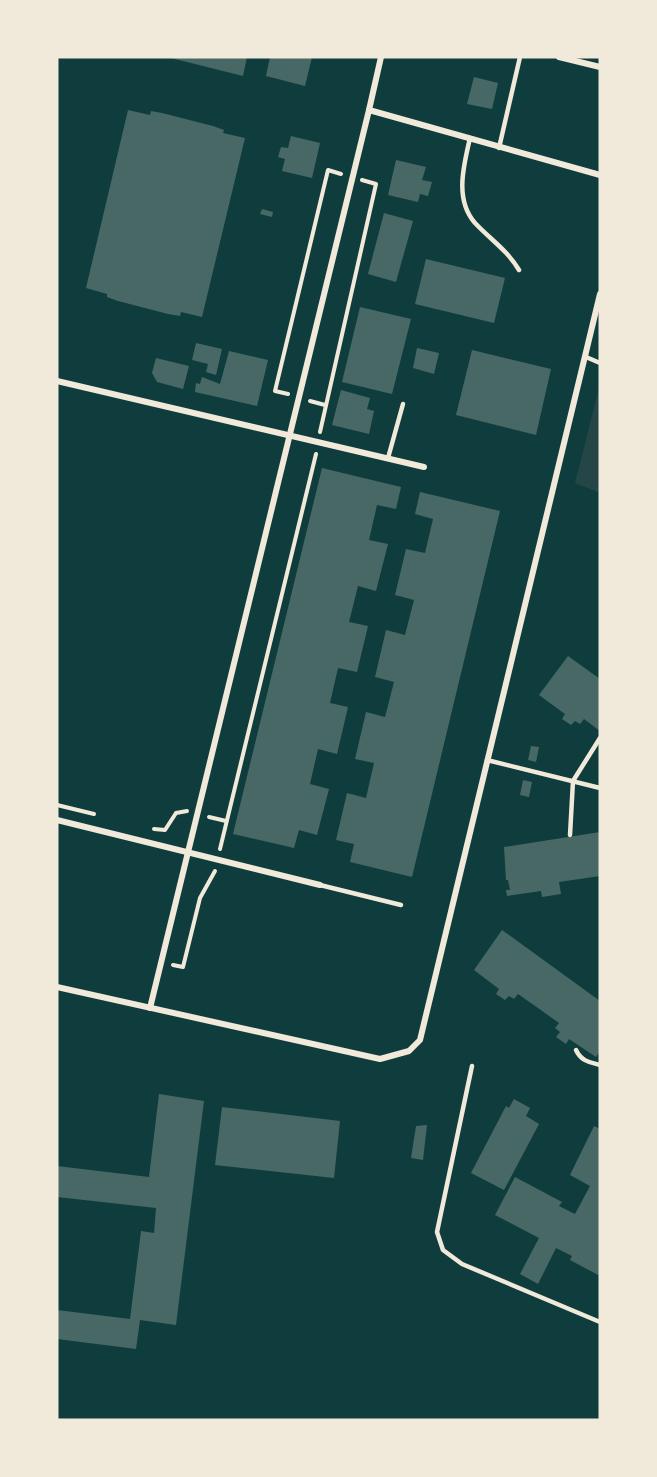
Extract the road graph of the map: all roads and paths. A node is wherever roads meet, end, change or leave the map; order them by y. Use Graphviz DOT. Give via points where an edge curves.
graph roads {
  1 [pos="381,57"];
  2 [pos="520,57"];
  3 [pos="559,57"];
  4 [pos="600,67"];
  5 [pos="369,110"];
  6 [pos="470,138"];
  7 [pos="499,148"];
  8 [pos="600,175"];
  9 [pos="353,177"];
  10 [pos="519,270"];
  11 [pos="600,294"];
  12 [pos="586,357"];
  13 [pos="600,363"];
  14 [pos="57,381"];
  15 [pos="299,398"];
  16 [pos="403,404"];
  17 [pos="325,405"];
  18 [pos="321,426"];
  19 [pos="289,436"];
  20 [pos="315,456"];
  21 [pos="388,458"];
  22 [pos="424,468"];
  23 [pos="600,738"];
  24 [pos="487,760"];
  25 [pos="573,781"];
  26 [pos="600,789"];
  27 [pos="184,810"];
  28 [pos="57,820"];
  29 [pos="156,830"];
  30 [pos="570,835"];
  31 [pos="220,845"];
  32 [pos="188,853"];
  33 [pos="214,876"];
  34 [pos="321,885"];
  35 [pos="401,905"];
  36 [pos="183,967"];
  37 [pos="57,987"];
  38 [pos="150,1008"];
  39 [pos="576,1050"];
  40 [pos="600,1065"];
  41 [pos="472,1066"];
  42 [pos="600,1322"];
  1 -- 5 [label="street"];
  2 -- 7 [label="lane"];
  3 -- 4 [label="street"];
  5 -- 6 [label="street"];
  5 -- 9 [label="street"];
  6 -- 7 [label="street"];
  6 -- 10 [label="lane" via="461,177 465,204 474,221 509,253"];
  7 -- 8 [label="street"];
  9 -- 15 [label="street"];
  9 -- 15 [label="path" via="328,170 322,193 275,391"];
  9 -- 17 [label="path" via="376,184"];
  11 -- 12 [label="street"];
  12 -- 13 [label="lane"];
  12 -- 24 [label="street"];
  14 -- 19 [label="street"];
  15 -- 17 [label="path"];
  15 -- 19 [label="street"];
  16 -- 21 [label="lane"];
  17 -- 18 [label="path"];
  19 -- 21 [label="street"];
  19 -- 32 [label="street"];
  20 -- 31 [label="path"];
  21 -- 22 [label="street"];
  23 -- 25 [label="lane"];
  24 -- 25 [label="lane"];
  24 -- 38 [label="street" via="426,1018 420,1040 409,1051 380,1059"];
  25 -- 26 [label="lane"];
  25 -- 30 [label="lane"];
  27 -- 29 [label="path" via="176,813 165,830"];
  28 -- 32 [label="street"];
  32 -- 34 [label="street"];
  32 -- 38 [label="street"];
  33 -- 36 [label="path" via="200,898"];
  34 -- 35 [label="lane"];
  37 -- 38 [label="street"];
  39 -- 40 [label="lane" via="586,1062"];
  41 -- 42 [label="lane" via="437,1232 442,1250 462,1264"];
}
